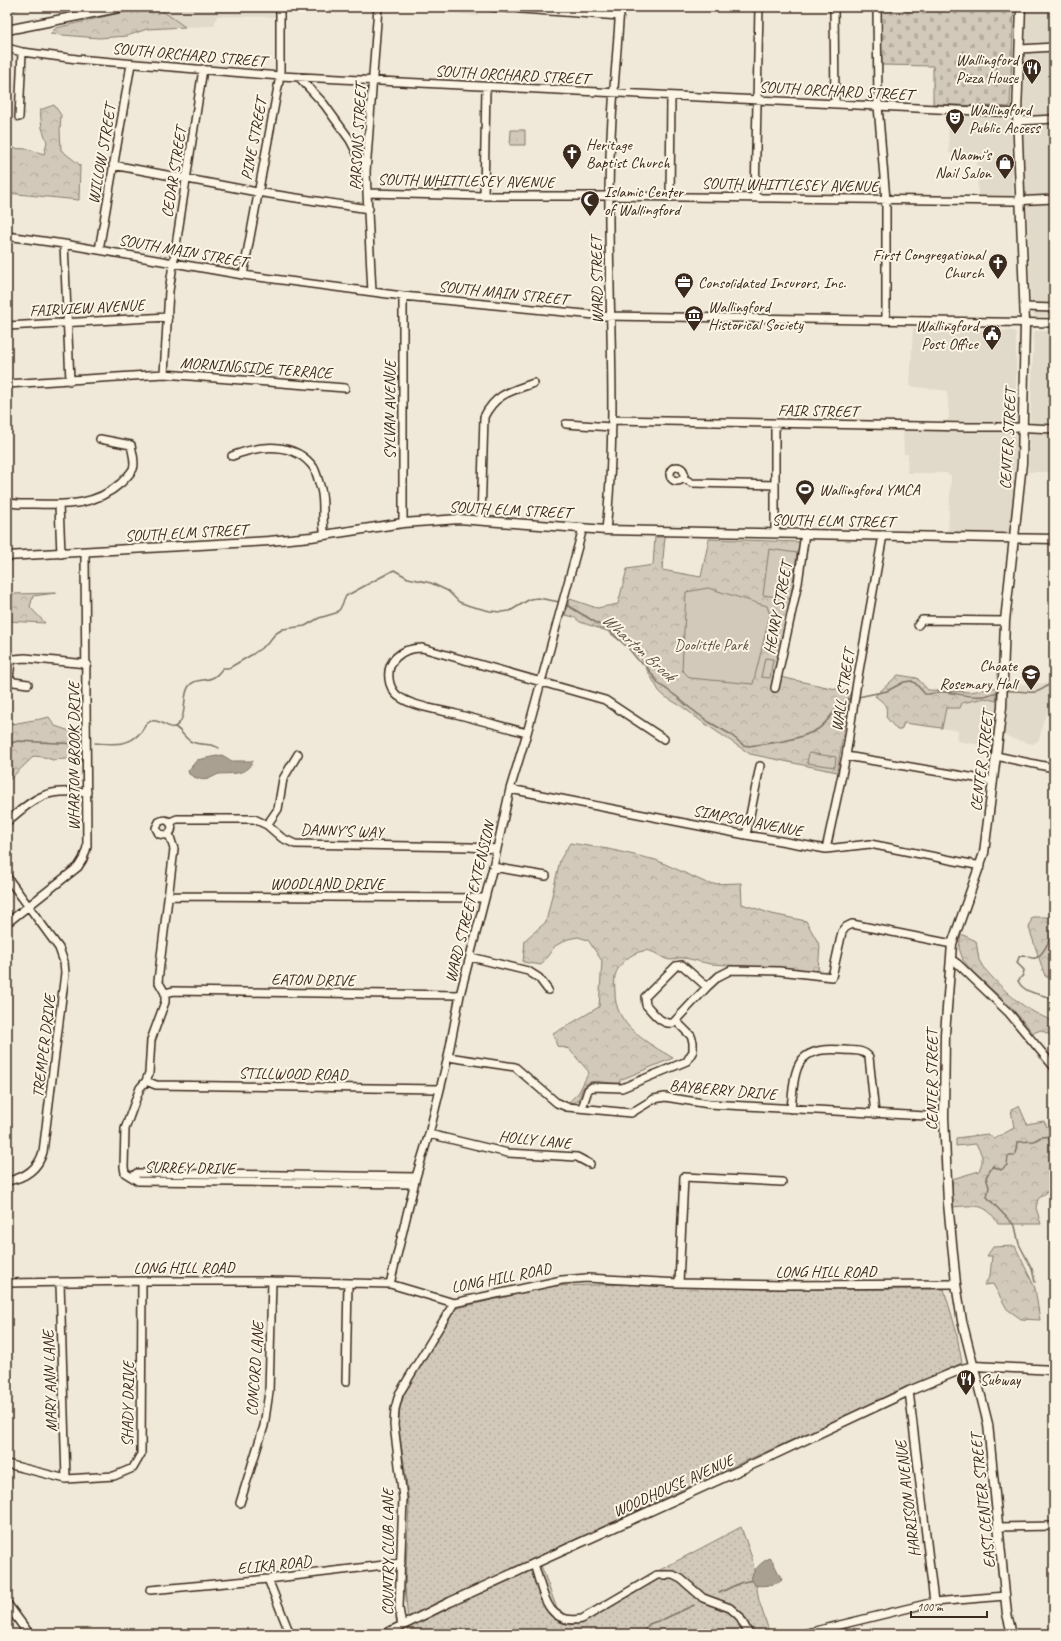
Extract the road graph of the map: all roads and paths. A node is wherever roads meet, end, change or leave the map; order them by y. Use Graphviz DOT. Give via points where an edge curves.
graph roads {
  1 [pos="123,7"];
  2 [pos="280,7"];
  3 [pos="378,7"];
  4 [pos="492,7"];
  5 [pos="620,7"];
  6 [pos="759,7"];
  7 [pos="834,7"];
  8 [pos="878,7"];
  9 [pos="1022,7"];
  10 [pos="620,16"];
  11 [pos="7,30"];
  12 [pos="1054,46"];
  13 [pos="7,48"];
  14 [pos="1020,49"];
  15 [pos="22,52"];
  16 [pos="131,64"];
  17 [pos="203,69"];
  18 [pos="280,76"];
  19 [pos="299,77"];
  20 [pos="374,81"];
  21 [pos="486,87"];
  22 [pos="613,92"];
  23 [pos="672,96"];
  24 [pos="758,100"];
  25 [pos="835,103"];
  26 [pos="878,106"];
  27 [pos="19,117"];
  28 [pos="1017,117"];
  29 [pos="1054,119"];
  30 [pos="113,165"];
  31 [pos="366,172"];
  32 [pos="186,180"];
  33 [pos="257,192"];
  34 [pos="368,193"];
  35 [pos="484,196"];
  36 [pos="609,197"];
  37 [pos="670,197"];
  38 [pos="755,198"];
  39 [pos="886,200"];
  40 [pos="1054,200"];
  41 [pos="1020,201"];
  42 [pos="369,209"];
  43 [pos="7,236"];
  44 [pos="64,244"];
  45 [pos="99,250"];
  46 [pos="173,262"];
  47 [pos="243,275"];
  48 [pos="372,292"];
  49 [pos="403,296"];
  50 [pos="1024,307"];
  51 [pos="1054,308"];
  52 [pos="611,316"];
  53 [pos="168,317"];
  54 [pos="886,320"];
  55 [pos="68,322"];
  56 [pos="1025,323"];
  57 [pos="1054,323"];
  58 [pos="7,326"];
  59 [pos="164,374"];
  60 [pos="70,381"];
  61 [pos="534,383"];
  62 [pos="7,384"];
  63 [pos="346,388"];
  64 [pos="566,424"];
  65 [pos="612,424"];
  66 [pos="775,424"];
  67 [pos="1022,428"];
  68 [pos="1054,429"];
  69 [pos="100,439"];
  70 [pos="232,456"];
  71 [pos="683,478"];
  72 [pos="775,485"];
  73 [pos="7,502"];
  74 [pos="59,505"];
  75 [pos="481,520"];
  76 [pos="403,523"];
  77 [pos="583,528"];
  78 [pos="606,530"];
  79 [pos="775,533"];
  80 [pos="805,534"];
  81 [pos="325,535"];
  82 [pos="883,535"];
  83 [pos="1014,538"];
  84 [pos="1054,539"];
  85 [pos="86,552"];
  86 [pos="61,554"];
  87 [pos="7,556"];
  88 [pos="1005,621"];
  89 [pos="918,624"];
  90 [pos="86,664"];
  91 [pos="540,682"];
  92 [pos="28,684"];
  93 [pos="775,688"];
  94 [pos="527,733"];
  95 [pos="664,739"];
  96 [pos="298,754"];
  97 [pos="846,756"];
  98 [pos="996,756"];
  99 [pos="760,766"];
  100 [pos="1054,768"];
  101 [pos="993,781"];
  102 [pos="510,789"];
  103 [pos="87,792"];
  104 [pos="7,822"];
  105 [pos="170,822"];
  106 [pos="267,825"];
  107 [pos="169,834"];
  108 [pos="746,835"];
  109 [pos="497,849"];
  110 [pos="826,849"];
  111 [pos="981,866"];
  112 [pos="493,867"];
  113 [pos="546,876"];
  114 [pos="7,877"];
  115 [pos="169,896"];
  116 [pos="484,898"];
  117 [pos="28,906"];
  118 [pos="7,923"];
  119 [pos="952,944"];
  120 [pos="471,957"];
  121 [pos="951,959"];
  122 [pos="707,987"];
  123 [pos="548,990"];
  124 [pos="165,993"];
  125 [pos="460,995"];
  126 [pos="676,1021"];
  127 [pos="448,1057"];
  128 [pos="1054,1067"];
  129 [pos="146,1081"];
  130 [pos="439,1089"];
  131 [pos="582,1108"];
  132 [pos="790,1109"];
  133 [pos="875,1114"];
  134 [pos="944,1117"];
  135 [pos="429,1134"];
  136 [pos="590,1164"];
  137 [pos="7,1181"];
  138 [pos="415,1181"];
  139 [pos="782,1182"];
  140 [pos="142,1281"];
  141 [pos="272,1281"];
  142 [pos="7,1283"];
  143 [pos="60,1283"];
  144 [pos="679,1283"];
  145 [pos="348,1284"];
  146 [pos="390,1284"];
  147 [pos="956,1284"];
  148 [pos="454,1303"];
  149 [pos="974,1366"];
  150 [pos="1054,1370"];
  151 [pos="346,1382"];
  152 [pos="908,1392"];
  153 [pos="7,1464"];
  154 [pos="66,1479"];
  155 [pos="240,1503"];
  156 [pos="1054,1526"];
  157 [pos="999,1527"];
  158 [pos="401,1563"];
  159 [pos="534,1564"];
  160 [pos="268,1579"];
  161 [pos="150,1590"];
  162 [pos="1005,1596"];
  163 [pos="934,1602"];
  164 [pos="7,1604"];
  165 [pos="402,1626"];
  166 [pos="29,1634"];
  167 [pos="290,1634"];
  168 [pos="385,1634"];
  169 [pos="749,1634"];
  170 [pos="803,1634"];
  171 [pos="1012,1634"];
  1 -- 11 [label="main road"];
  2 -- 18 [label="street, PINE STREET"];
  3 -- 20 [label="street, PARSONS STREET"];
  4 -- 10 [label="street"];
  5 -- 10 [label="street, WARD STREET"];
  6 -- 24 [label="street"];
  7 -- 25 [label="street"];
  8 -- 26 [label="street"];
  9 -- 14 [label="main road, CENTER STREET"];
  10 -- 22 [label="street, WARD STREET"];
  12 -- 14 [label="street"];
  13 -- 15 [label="street, SOUTH ORCHARD STREET"];
  14 -- 28 [label="main road, CENTER STREET"];
  15 -- 16 [label="street, SOUTH ORCHARD STREET"];
  15 -- 27 [label="street"];
  16 -- 17 [label="street, SOUTH ORCHARD STREET"];
  16 -- 30 [label="street, WILLOW STREET"];
  17 -- 18 [label="street, SOUTH ORCHARD STREET"];
  17 -- 32 [label="street, CEDAR STREET"];
  18 -- 19 [label="street, SOUTH ORCHARD STREET"];
  18 -- 33 [label="street, PINE STREET"];
  19 -- 20 [label="street, SOUTH ORCHARD STREET"];
  19 -- 31 [label="street" via="324,104 350,140"];
  20 -- 21 [label="street, SOUTH ORCHARD STREET"];
  20 -- 31 [label="street, PARSONS STREET"];
  21 -- 22 [label="street, SOUTH ORCHARD STREET"];
  21 -- 35 [label="street"];
  22 -- 23 [label="street, SOUTH ORCHARD STREET"];
  22 -- 36 [label="street, WARD STREET"];
  23 -- 24 [label="street, SOUTH ORCHARD STREET"];
  23 -- 37 [label="street"];
  24 -- 25 [label="street, SOUTH ORCHARD STREET"];
  24 -- 38 [label="street"];
  25 -- 26 [label="street, SOUTH ORCHARD STREET"];
  26 -- 28 [label="street, SOUTH ORCHARD STREET"];
  26 -- 39 [label="street"];
  28 -- 29 [label="street, SOUTH ORCHARD STREET"];
  28 -- 41 [label="main road, CENTER STREET"];
  30 -- 32 [label="street"];
  30 -- 45 [label="street, WILLOW STREET"];
  31 -- 34 [label="street, PARSONS STREET"];
  32 -- 33 [label="street"];
  32 -- 46 [label="street, CEDAR STREET"];
  33 -- 42 [label="street"];
  33 -- 47 [label="street, PINE STREET"];
  34 -- 35 [label="street, SOUTH WHITTLESEY AVENUE"];
  34 -- 42 [label="street, PARSONS STREET"];
  35 -- 36 [label="street, SOUTH WHITTLESEY AVENUE"];
  36 -- 37 [label="street, SOUTH WHITTLESEY AVENUE"];
  36 -- 52 [label="street, WARD STREET"];
  37 -- 38 [label="street, SOUTH WHITTLESEY AVENUE"];
  38 -- 39 [label="street, SOUTH WHITTLESEY AVENUE"];
  39 -- 41 [label="street, SOUTH WHITTLESEY AVENUE"];
  39 -- 54 [label="street"];
  40 -- 41 [label="street, SOUTH WHITTLESEY AVENUE"];
  41 -- 50 [label="main road, CENTER STREET"];
  42 -- 48 [label="street, PARSONS STREET"];
  43 -- 44 [label="street, SOUTH MAIN STREET"];
  44 -- 45 [label="street, SOUTH MAIN STREET"];
  44 -- 55 [label="street"];
  45 -- 46 [label="street, SOUTH MAIN STREET"];
  46 -- 47 [label="street, SOUTH MAIN STREET"];
  46 -- 53 [label="street, CEDAR STREET"];
  47 -- 48 [label="street, SOUTH MAIN STREET"];
  48 -- 49 [label="street, SOUTH MAIN STREET"];
  49 -- 52 [label="street, SOUTH MAIN STREET"];
  49 -- 76 [label="street, SYLVAN AVENUE"];
  50 -- 51 [label="street"];
  50 -- 56 [label="main road, CENTER STREET"];
  52 -- 54 [label="street, SOUTH MAIN STREET"];
  52 -- 65 [label="street, WARD STREET"];
  53 -- 55 [label="street, FAIRVIEW AVENUE"];
  53 -- 59 [label="street, CEDAR STREET"];
  54 -- 56 [label="street, SOUTH MAIN STREET"];
  55 -- 58 [label="street, FAIRVIEW AVENUE"];
  55 -- 60 [label="street"];
  56 -- 57 [label="street, SOUTH MAIN STREET"];
  56 -- 67 [label="main road, CENTER STREET"];
  59 -- 60 [label="street, MORNINGSIDE TERRACE"];
  59 -- 63 [label="street, MORNINGSIDE TERRACE"];
  60 -- 62 [label="street, MORNINGSIDE TERRACE"];
  61 -- 75 [label="street" via="498,397 484,417"];
  64 -- 65 [label="street, FAIR STREET"];
  65 -- 66 [label="street, FAIR STREET"];
  65 -- 78 [label="street, WARD STREET"];
  66 -- 67 [label="street, FAIR STREET"];
  66 -- 72 [label="street"];
  67 -- 68 [label="street, FAIR STREET"];
  67 -- 83 [label="main road, CENTER STREET" via="1021,470"];
  69 -- 74 [label="street" via="132,445 133,468 128,476 110,491 93,500"];
  70 -- 81 [label="street" via="247,450 279,447 296,452 314,468 322,490"];
  71 -- 72 [label="street" via="692,483"];
  72 -- 79 [label="street"];
  73 -- 74 [label="street"];
  74 -- 86 [label="street"];
  75 -- 76 [label="main road, SOUTH ELM STREET" via="445,519"];
  75 -- 77 [label="main road, SOUTH ELM STREET"];
  76 -- 81 [label="main road, SOUTH ELM STREET"];
  77 -- 78 [label="main road, SOUTH ELM STREET"];
  77 -- 91 [label="street, WARD STREET EXTENSION"];
  78 -- 79 [label="main road, SOUTH ELM STREET"];
  79 -- 80 [label="main road, SOUTH ELM STREET"];
  80 -- 82 [label="main road, SOUTH ELM STREET"];
  80 -- 93 [label="street, HENRY STREET" via="798,583"];
  81 -- 85 [label="main road, SOUTH ELM STREET" via="269,542"];
  82 -- 83 [label="main road, SOUTH ELM STREET"];
  82 -- 97 [label="street, WALL STREET"];
  83 -- 84 [label="main road, SOUTH ELM STREET"];
  83 -- 88 [label="main road, CENTER STREET"];
  85 -- 86 [label="main road, SOUTH ELM STREET"];
  85 -- 90 [label="street, WHARTON BROOK DRIVE"];
  86 -- 87 [label="main road, SOUTH ELM STREET"];
  88 -- 89 [label="street" via="922,620"];
  88 -- 98 [label="main road, CENTER STREET" via="1003,698"];
  90 -- 92 [label="street" via="14,659 9,678 14,682"];
  90 -- 103 [label="street, WHARTON BROOK DRIVE"];
  91 -- 94 [label="street, WARD STREET EXTENSION"];
  91 -- 94 [label="street" via="422,648 400,653 393,660 389,671 394,692 407,701"];
  91 -- 95 [label="street" via="605,700"];
  94 -- 102 [label="street, WARD STREET EXTENSION"];
  96 -- 106 [label="street" via="283,779 278,809"];
  97 -- 101 [label="street"];
  97 -- 110 [label="street, WALL STREET"];
  98 -- 100 [label="street"];
  98 -- 101 [label="main road, CENTER STREET"];
  99 -- 108 [label="street"];
  101 -- 111 [label="main road, CENTER STREET"];
  102 -- 108 [label="street, SIMPSON AVENUE"];
  102 -- 109 [label="street, WARD STREET EXTENSION"];
  103 -- 104 [label="street" via="54,792 42,796"];
  103 -- 117 [label="street, WHARTON BROOK DRIVE" via="88,832 83,859 68,875"];
  105 -- 106 [label="street, DANNY'S WAY" via="177,819 254,819"];
  105 -- 107 [label="street" via="172,827"];
  105 -- 107 [label="street, DANNY'S WAY" via="162,820 156,828 159,834"];
  106 -- 109 [label="street, DANNY'S WAY" via="282,838 295,844"];
  107 -- 115 [label="street" via="174,849"];
  108 -- 110 [label="street, SIMPSON AVENUE"];
  109 -- 112 [label="street, WARD STREET EXTENSION"];
  110 -- 111 [label="street, SIMPSON AVENUE" via="870,844"];
  111 -- 119 [label="main road, CENTER STREET"];
  112 -- 113 [label="street"];
  112 -- 116 [label="street, WARD STREET EXTENSION"];
  114 -- 117 [label="street, TREMPER DRIVE"];
  115 -- 116 [label="street, WOODLAND DRIVE"];
  115 -- 124 [label="street" via="158,981"];
  116 -- 120 [label="street, WARD STREET EXTENSION"];
  117 -- 118 [label="street, WHARTON BROOK DRIVE"];
  117 -- 137 [label="street, TREMPER DRIVE" via="59,948 64,962 65,981 43,1152 31,1171"];
  119 -- 121 [label="main road, CENTER STREET"];
  119 -- 122 [label="street" via="852,924 842,932 832,977 780,971 731,970 719,976"];
  120 -- 123 [label="street" via="528,972 539,978"];
  120 -- 125 [label="street, WARD STREET EXTENSION"];
  121 -- 128 [label="street" via="1009,1014"];
  121 -- 134 [label="main road, CENTER STREET" via="945,1034"];
  122 -- 126 [label="street"];
  122 -- 126 [label="street" via="682,965 676,966 645,997 646,1005 662,1021 667,1024"];
  124 -- 125 [label="street, EATON DRIVE" via="174,991"];
  124 -- 129 [label="street" via="165,1002 151,1040 149,1073"];
  125 -- 127 [label="street, WARD STREET EXTENSION"];
  126 -- 131 [label="street" via="691,1036 693,1042 693,1051 687,1062 622,1088 592,1087 588,1090"];
  127 -- 130 [label="street, WARD STREET EXTENSION"];
  127 -- 131 [label="street, BAYBERRY DRIVE" via="515,1067 557,1103"];
  129 -- 130 [label="street, STILLWOOD ROAD" via="156,1085"];
  129 -- 138 [label="street, SURREY DRIVE" via="140,1088 125,1128 124,1167 126,1173 132,1177 137,1173"];
  130 -- 135 [label="street, WARD STREET EXTENSION"];
  131 -- 132 [label="street, BAYBERRY DRIVE" via="631,1113 654,1099 666,1097 709,1104"];
  132 -- 133 [label="street, BAYBERRY DRIVE"];
  132 -- 133 [label="street" via="798,1065 815,1051 833,1049 864,1052 869,1057"];
  133 -- 134 [label="street, BAYBERRY DRIVE"];
  134 -- 147 [label="main road, CENTER STREET" via="948,1203"];
  135 -- 136 [label="street, HOLLY LANE" via="508,1153 577,1157"];
  135 -- 138 [label="street, WARD STREET EXTENSION"];
  138 -- 146 [label="street, WARD STREET EXTENSION"];
  139 -- 144 [label="street" via="684,1177"];
  140 -- 141 [label="street, LONG HILL ROAD"];
  140 -- 143 [label="street, LONG HILL ROAD"];
  140 -- 154 [label="street, SHADY DRIVE" via="141,1454 133,1468 114,1476"];
  141 -- 145 [label="street, LONG HILL ROAD"];
  141 -- 155 [label="street, CONCORD LANE" via="269,1392 264,1426"];
  142 -- 143 [label="street, LONG HILL ROAD"];
  143 -- 154 [label="street, MARY ANN LANE"];
  144 -- 147 [label="street, LONG HILL ROAD"];
  144 -- 148 [label="street, LONG HILL ROAD" via="586,1278 562,1280"];
  145 -- 146 [label="street, LONG HILL ROAD"];
  145 -- 151 [label="street"];
  146 -- 148 [label="street, LONG HILL ROAD"];
  147 -- 149 [label="main road, CENTER STREET" via="962,1321"];
  148 -- 158 [label="street, COUNTRY CLUB LANE" via="399,1394 395,1409 394,1425 403,1498"];
  149 -- 150 [label="main road"];
  149 -- 152 [label="main road, WOODHOUSE AVENUE"];
  149 -- 157 [label="main road, EAST CENTER STREET" via="988,1424"];
  152 -- 159 [label="main road, WOODHOUSE AVENUE"];
  152 -- 163 [label="street, HARRISON AVENUE"];
  153 -- 154 [label="street, SHADY DRIVE"];
  156 -- 157 [label="street"];
  157 -- 162 [label="main road, EAST CENTER STREET"];
  158 -- 160 [label="street, ELIKA ROAD"];
  158 -- 165 [label="street, COUNTRY CLUB LANE" via="399,1608"];
  159 -- 165 [label="main road, WOODHOUSE AVENUE"];
  159 -- 169 [label="street" via="551,1611 564,1620 582,1619 657,1575 666,1574 681,1579 703,1598 730,1608 739,1616"];
  160 -- 161 [label="street, ELIKA ROAD"];
  160 -- 167 [label="street"];
  162 -- 163 [label="street"];
  162 -- 171 [label="main road, EAST CENTER STREET"];
  163 -- 170 [label="street"];
  164 -- 166 [label="main road"];
  165 -- 168 [label="main road, WOODHOUSE AVENUE"];
}
